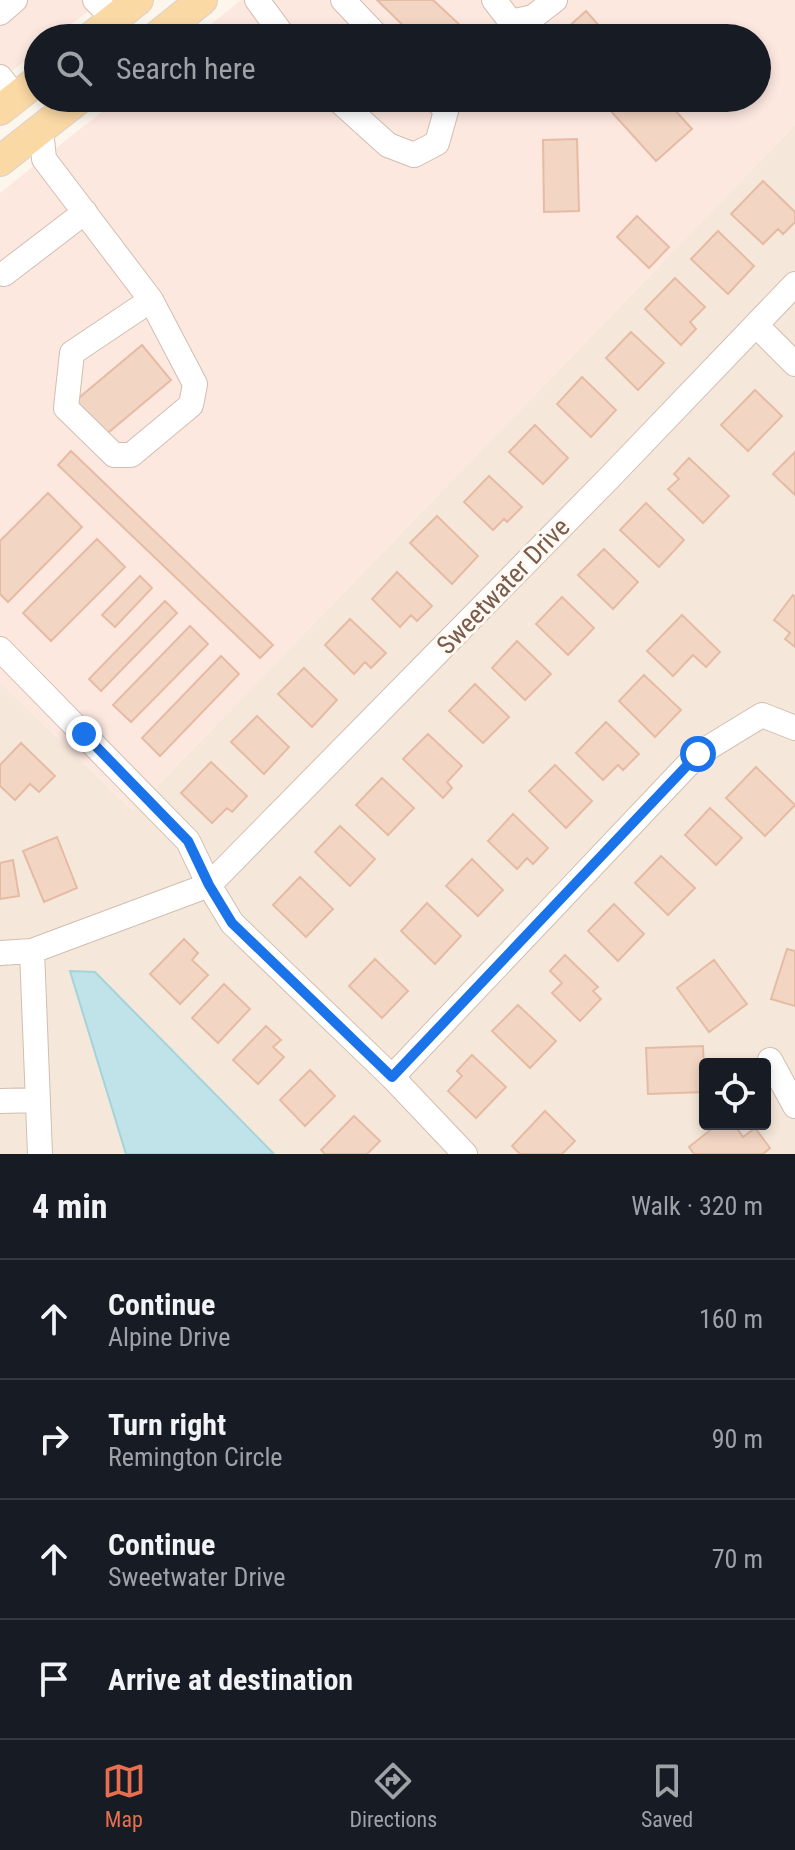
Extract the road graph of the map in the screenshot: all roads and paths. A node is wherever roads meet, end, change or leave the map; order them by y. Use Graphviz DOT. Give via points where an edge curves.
graph roads {
  1 [pos="15,0"];
  2 [pos="138,0"];
  3 [pos="202,0"];
  4 [pos="257,0"];
  5 [pos="343,0"];
  6 [pos="494,0"];
  7 [pos="555,0"];
  8 [pos="104,10"];
  9 [pos="0,13"];
  10 [pos="172,24"];
  11 [pos="275,24"];
  12 [pos="366,24"];
  13 [pos="29,112"];
  14 [pos="62,112"];
  15 [pos="351,112"];
  16 [pos="446,112"];
  17 [pos="41,129"];
  18 [pos="0,161"];
  19 [pos="85,212"];
  20 [pos="4,274"];
  21 [pos="795,284"];
  22 [pos="151,300"];
  23 [pos="756,325"];
  24 [pos="795,364"];
  25 [pos="0,649"];
  26 [pos="795,728"];
  27 [pos="209,885"];
  28 [pos="32,951"];
  29 [pos="0,953"];
  30 [pos="771,1062"];
  31 [pos="392,1077"];
  32 [pos="38,1100"];
  33 [pos="0,1101"];
  34 [pos="795,1106"];
  35 [pos="40,1154"];
  36 [pos="465,1154"];
  1 -- 9 [label="street"];
  2 -- 8 [label="main road"];
  3 -- 10 [label="main road"];
  4 -- 11 [label="street"];
  5 -- 12 [label="street"];
  6 -- 7 [label="street" via="511,22 533,17"];
  13 -- 17 [label="main road"];
  14 -- 17 [label="main road"];
  15 -- 16 [label="street" via="388,145 414,155 437,143"];
  17 -- 18 [label="main road"];
  17 -- 19 [label="street" via="44,159"];
  19 -- 20 [label="street"];
  19 -- 22 [label="street"];
  21 -- 23 [label="street, Sweetwater Drive"];
  22 -- 22 [label="street" via="195,384 191,405 131,455 114,455 66,408 72,353"];
  23 -- 24 [label="street"];
  23 -- 27 [label="street, Sweetwater Drive"];
  25 -- 27 [label="street" via="188,841"];
  26 -- 31 [label="street" via="762,715 698,754"];
  27 -- 28 [label="street, Sweetwater Drive"];
  27 -- 31 [label="street" via="232,923"];
  28 -- 29 [label="street, Sweetwater Drive"];
  28 -- 32 [label="street"];
  30 -- 34 [label="street"];
  31 -- 36 [label="street"];
  32 -- 33 [label="street"];
  32 -- 35 [label="street"];
}
